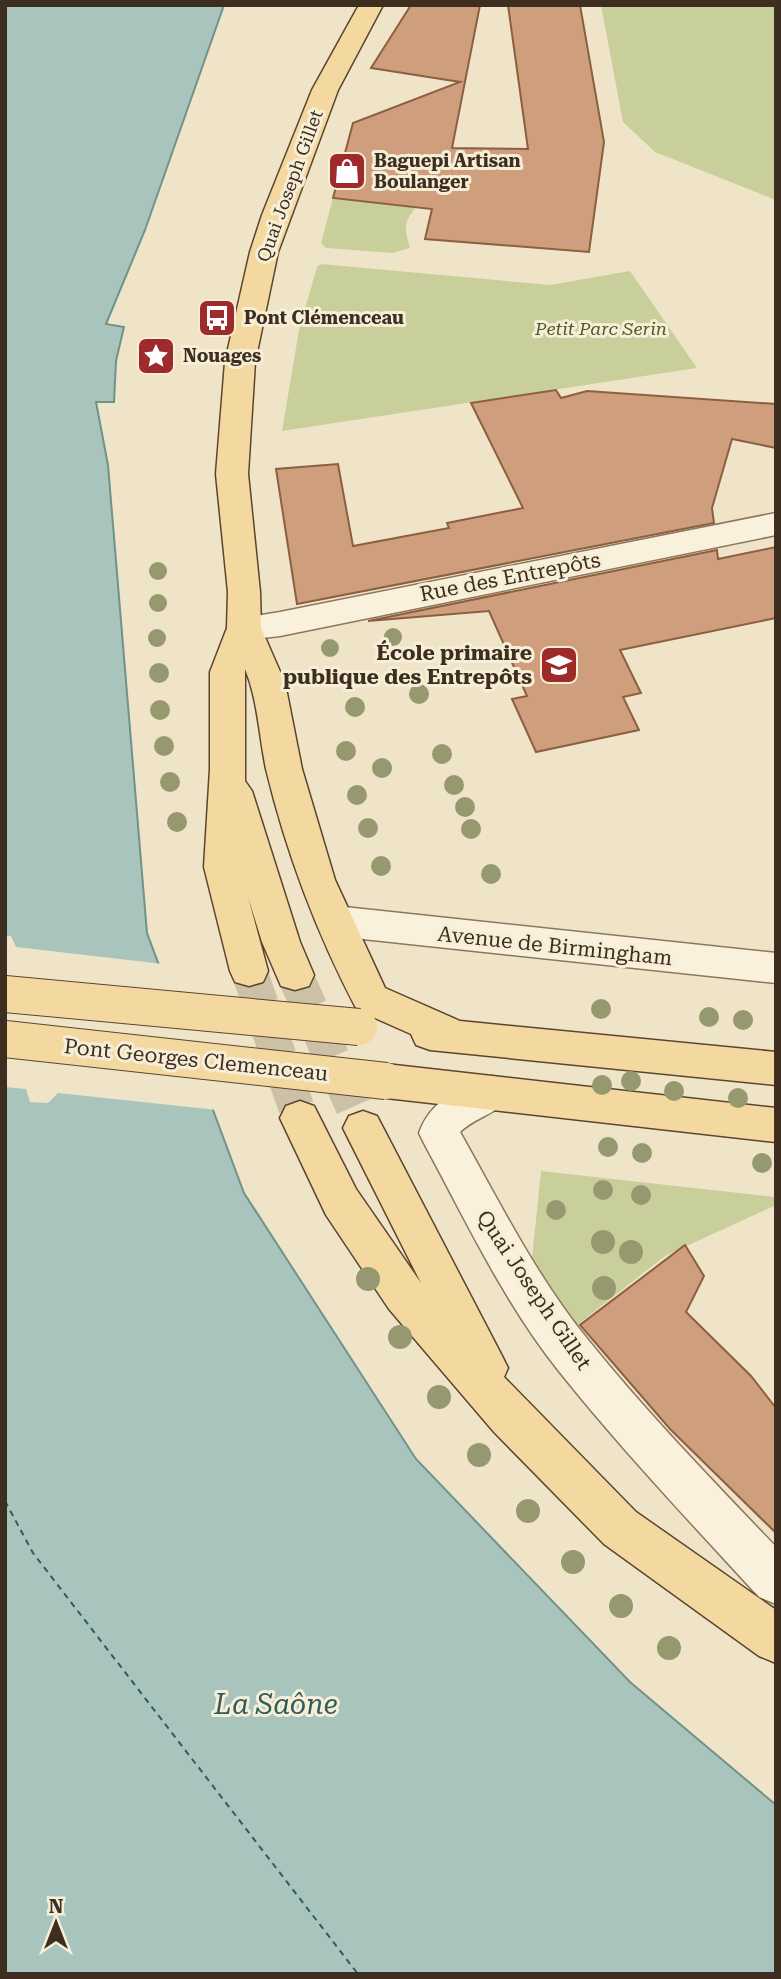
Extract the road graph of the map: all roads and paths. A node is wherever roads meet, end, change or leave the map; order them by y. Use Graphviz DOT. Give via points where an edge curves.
graph roads {
  1 [pos="371,5"];
  2 [pos="776,524"];
  3 [pos="244,628"];
  4 [pos="228,769"];
  5 [pos="335,921"];
  6 [pos="776,968"];
  7 [pos="249,971"];
  8 [pos="295,975"];
  9 [pos="5,994"];
  10 [pos="455,1036"];
  11 [pos="5,1039"];
  12 [pos="776,1069"];
  13 [pos="492,1093"];
  14 [pos="300,1118"];
  15 [pos="776,1125"];
  16 [pos="363,1128"];
  17 [pos="510,1417"];
  18 [pos="770,1607"];
  1 -- 3 [label="main road, Quai Joseph Gillet" via="325,90 276,215 242,348 232,474"];
  2 -- 3 [label="street, Rue des Entrepôts"];
  3 -- 4 [label="main road, Quai Joseph Gillet" via="227,672"];
  3 -- 5 [label="main road, Quai Joseph Gillet" via="264,669 284,769 317,880"];
  4 -- 7 [label="main road, Quai Joseph Gillet" via="222,867"];
  4 -- 8 [label="main road, Quai Joseph Gillet"];
  5 -- 6 [label="street, Avenue de Birmingham"];
  5 -- 10 [label="main road, Quai Joseph Gillet" via="371,999"];
  9 -- 10 [label="main road, bridge"];
  10 -- 12 [label="main road"];
  11 -- 13 [label="main road, Pont Georges Clemenceau, bridge"];
  13 -- 15 [label="main road"];
  13 -- 18 [label="street, Quai Joseph Gillet" via="461,1108 441,1125 439,1133 481,1212 572,1354 672,1470"];
  14 -- 17 [label="main road, Quai Joseph Gillet" via="341,1202 404,1295"];
  16 -- 17 [label="main road, Quai Joseph Gillet"];
  17 -- 18 [label="main road, Quai Joseph Gillet" via="620,1528"];
}
